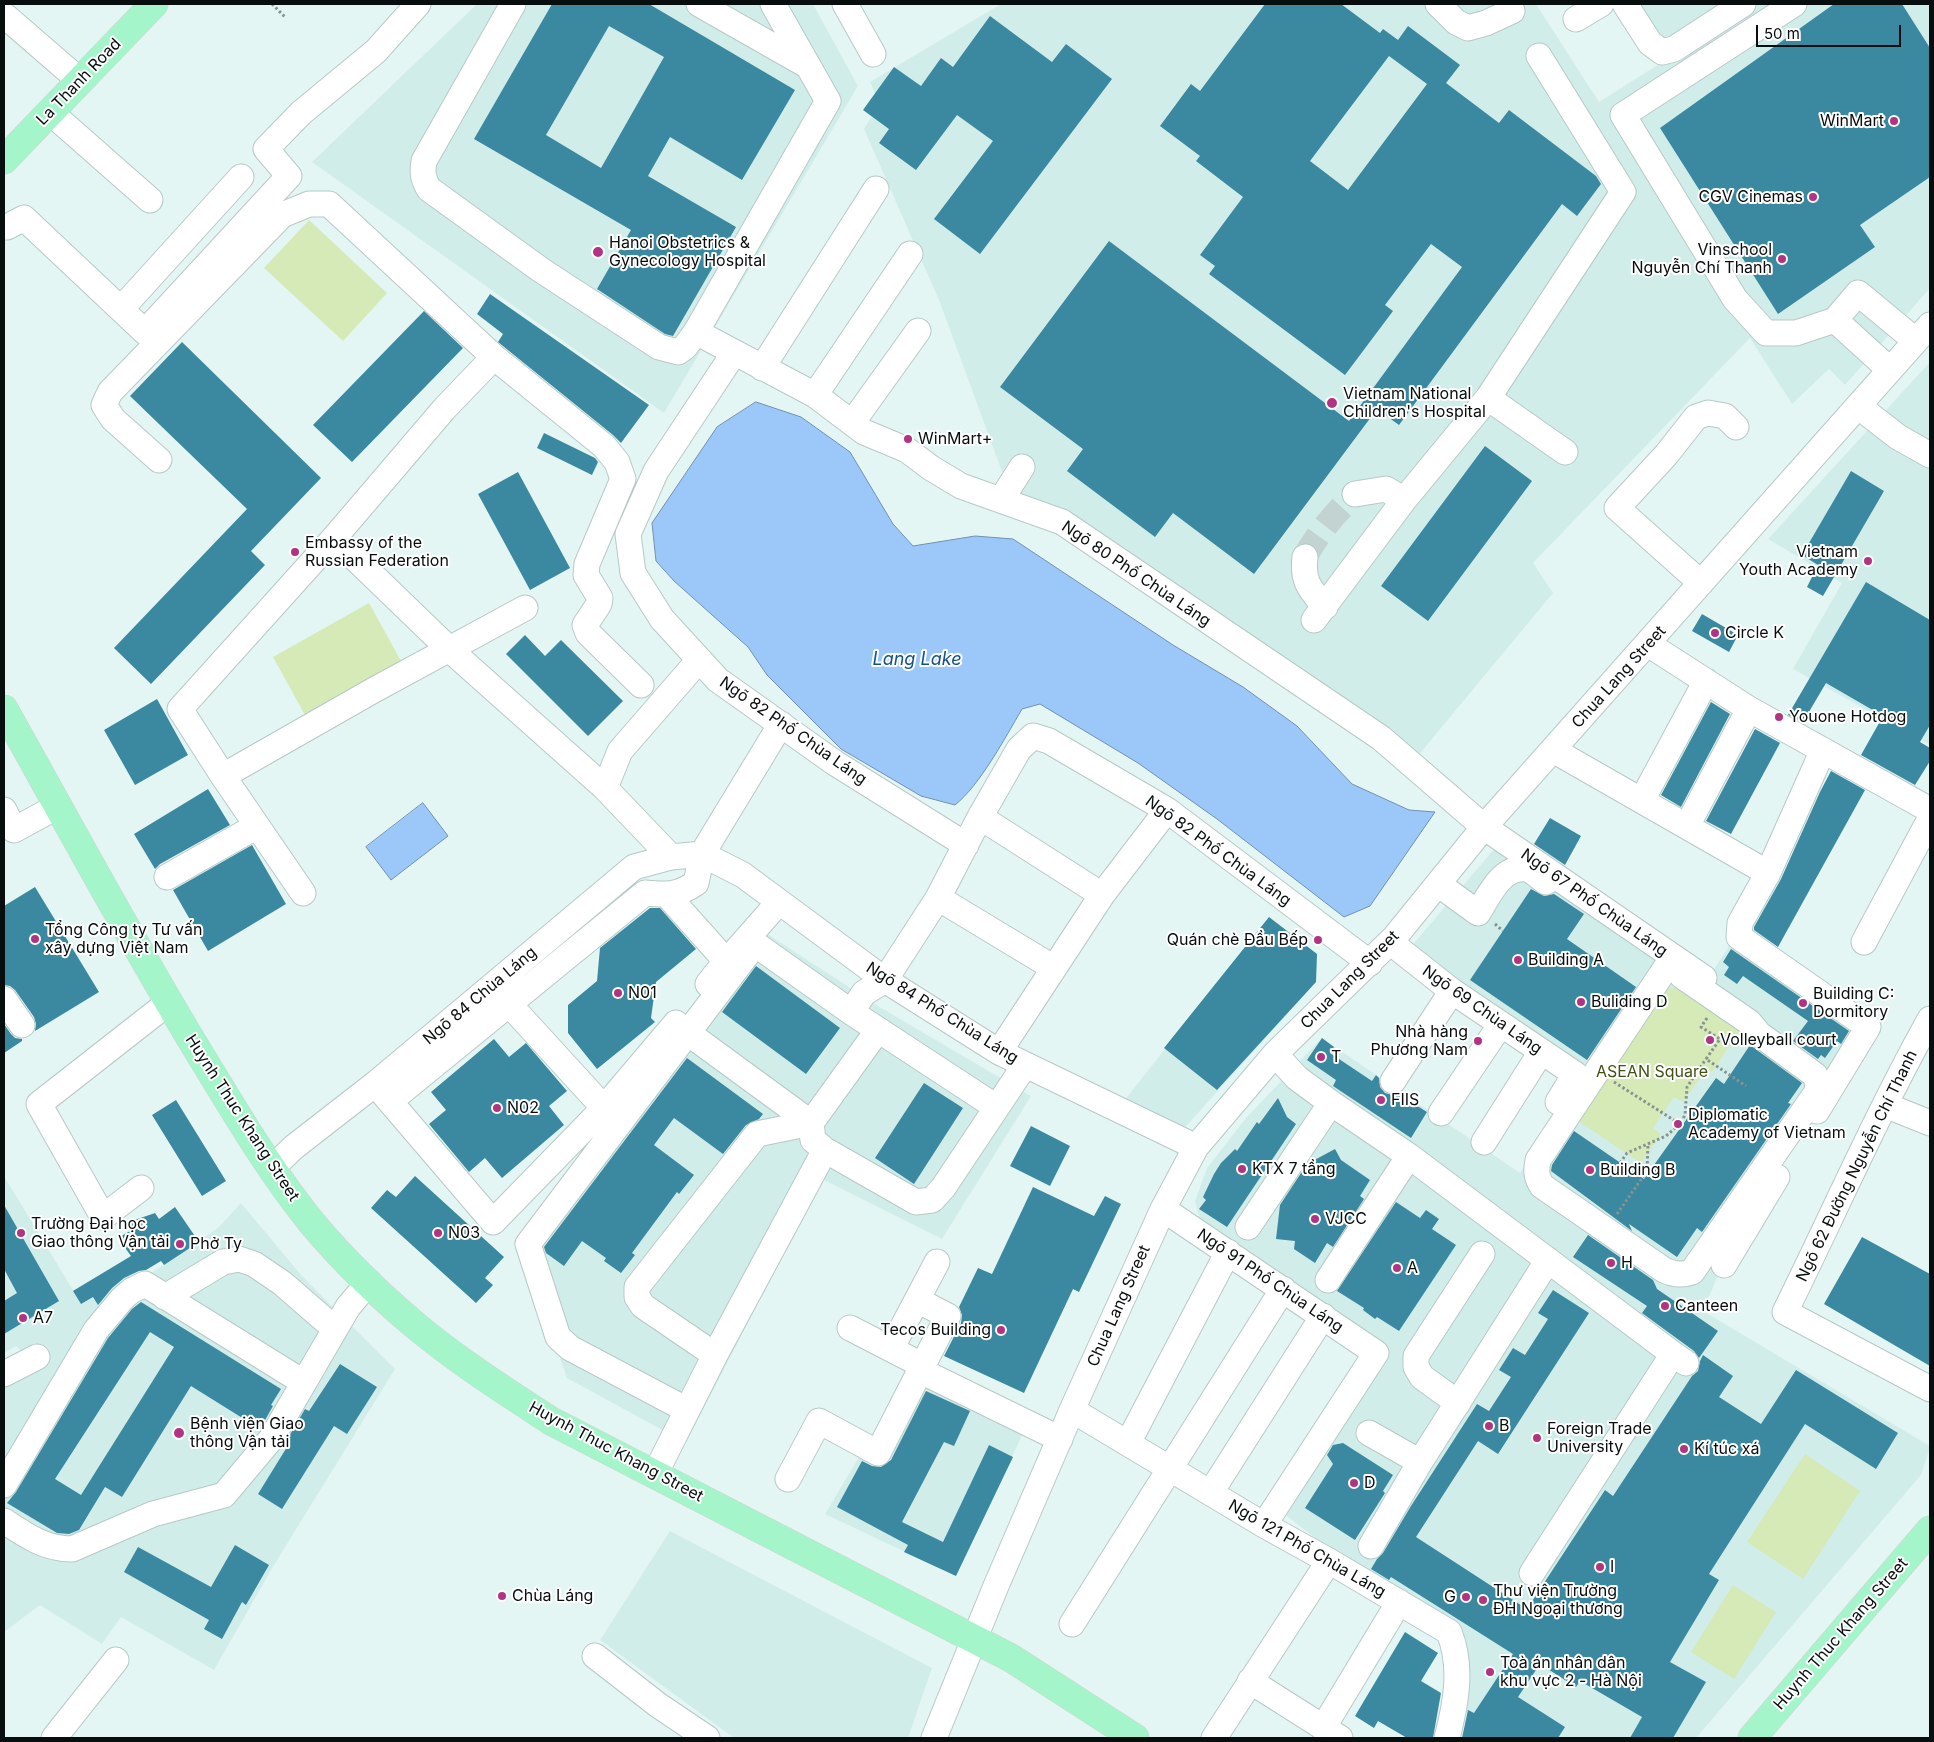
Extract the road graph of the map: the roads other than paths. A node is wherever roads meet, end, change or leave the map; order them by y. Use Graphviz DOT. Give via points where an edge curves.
graph roads {
  1 [pos="154,4"];
  2 [pos="418,4"];
  3 [pos="513,4"];
  4 [pos="699,4"];
  5 [pos="773,4"];
  6 [pos="846,4"];
  7 [pos="1438,4"];
  8 [pos="1601,4"];
  9 [pos="1625,4"];
  10 [pos="1743,4"];
  11 [pos="1794,4"];
  12 [pos="1512,11"];
  13 [pos="4,14"];
  14 [pos="1576,19"];
  15 [pos="872,54"];
  16 [pos="1540,56"];
  17 [pos="808,66"];
  18 [pos="79,80"];
  19 [pos="50,112"];
  20 [pos="4,160"];
  21 [pos="241,177"];
  22 [pos="876,189"];
  23 [pos="150,200"];
  24 [pos="7,227"];
  25 [pos="910,254"];
  26 [pos="121,309"];
  27 [pos="1835,320"];
  28 [pos="918,330"];
  29 [pos="696,332"];
  30 [pos="1923,333"];
  31 [pos="734,353"];
  32 [pos="494,357"];
  33 [pos="762,368"];
  34 [pos="1890,370"];
  35 [pos="815,395"];
  36 [pos="1488,398"];
  37 [pos="1858,406"];
  38 [pos="852,422"];
  39 [pos="1736,427"];
  40 [pos="1565,452"];
  41 [pos="1930,455"];
  42 [pos="159,460"];
  43 [pos="1022,467"];
  44 [pos="1355,494"];
  45 [pos="1001,500"];
  46 [pos="1404,500"];
  47 [pos="334,538"];
  48 [pos="1305,557"];
  49 [pos="1701,583"];
  50 [pos="525,608"];
  51 [pos="1648,644"];
  52 [pos="449,649"];
  53 [pos="699,660"];
  54 [pos="1706,681"];
  55 [pos="641,685"];
  56 [pos="1750,709"];
  57 [pos="6,717"];
  58 [pos="781,724"];
  59 [pos="1553,750"];
  60 [pos="1823,750"];
  61 [pos="223,776"];
  62 [pos="605,788"];
  63 [pos="1642,800"];
  64 [pos="58,806"];
  65 [pos="1167,810"];
  66 [pos="1930,810"];
  67 [pos="980,817"];
  68 [pos="1930,819"];
  69 [pos="7,825"];
  70 [pos="257,826"];
  71 [pos="1687,826"];
  72 [pos="1484,827"];
  73 [pos="966,845"];
  74 [pos="702,854"];
  75 [pos="671,857"];
  76 [pos="1768,873"];
  77 [pos="167,877"];
  78 [pos="1438,884"];
  79 [pos="303,893"];
  80 [pos="1102,895"];
  81 [pos="668,896"];
  82 [pos="938,898"];
  83 [pos="779,902"];
  84 [pos="1390,942"];
  85 [pos="1864,942"];
  86 [pos="726,961"];
  87 [pos="1370,963"];
  88 [pos="1667,966"];
  89 [pos="1054,968"];
  90 [pos="1704,978"];
  91 [pos="885,980"];
  92 [pos="1452,991"];
  93 [pos="501,995"];
  94 [pos="4,999"];
  95 [pos="168,1003"];
  96 [pos="851,1012"];
  97 [pos="1930,1019"];
  98 [pos="1501,1024"];
  99 [pos="22,1025"];
  100 [pos="878,1030"];
  101 [pos="688,1033"];
  102 [pos="999,1052"];
  103 [pos="1542,1052"];
  104 [pos="1274,1054"];
  105 [pos="1025,1065"];
  106 [pos="1593,1074"];
  107 [pos="1394,1080"];
  108 [pos="383,1092"];
  109 [pos="1331,1103"];
  110 [pos="1885,1106"];
  111 [pos="996,1107"];
  112 [pos="604,1108"];
  113 [pos="1441,1113"];
  114 [pos="811,1123"];
  115 [pos="1930,1123"];
  116 [pos="1484,1142"];
  117 [pos="1196,1147"];
  118 [pos="825,1150"];
  119 [pos="1409,1156"];
  120 [pos="1518,1164"];
  121 [pos="272,1168"];
  122 [pos="142,1188"];
  123 [pos="1163,1209"];
  124 [pos="1248,1227"];
  125 [pos="1228,1252"];
  126 [pos="1482,1254"];
  127 [pos="1548,1260"];
  128 [pos="937,1262"];
  129 [pos="1724,1264"];
  130 [pos="1328,1280"];
  131 [pos="369,1282"];
  132 [pos="1283,1289"];
  133 [pos="165,1297"];
  134 [pos="921,1302"];
  135 [pos="1323,1316"];
  136 [pos="850,1328"];
  137 [pos="335,1329"];
  138 [pos="891,1349"];
  139 [pos="715,1355"];
  140 [pos="37,1357"];
  141 [pos="919,1370"];
  142 [pos="4,1374"];
  143 [pos="303,1382"];
  144 [pos="1930,1390"];
  145 [pos="1458,1403"];
  146 [pos="687,1410"];
  147 [pos="1072,1410"];
  148 [pos="1369,1434"];
  149 [pos="1060,1439"];
  150 [pos="1128,1443"];
  151 [pos="1420,1462"];
  152 [pos="1170,1468"];
  153 [pos="655,1474"];
  154 [pos="788,1479"];
  155 [pos="4,1485"];
  156 [pos="1211,1492"];
  157 [pos="4,1521"];
  158 [pos="1264,1525"];
  159 [pos="1930,1530"];
  160 [pos="1371,1546"];
  161 [pos="1329,1561"];
  162 [pos="1532,1573"];
  163 [pos="1399,1602"];
  164 [pos="1072,1624"];
  165 [pos="974,1639"];
  166 [pos="595,1656"];
  167 [pos="116,1660"];
  168 [pos="1250,1681"];
  169 [pos="1332,1733"];
  170 [pos="54,1738"];
  171 [pos="707,1738"];
  172 [pos="934,1738"];
  173 [pos="1135,1738"];
  174 [pos="1214,1738"];
  175 [pos="1448,1738"];
  176 [pos="1752,1738"];
  1 -- 18 [label="main road, La Thanh Road"];
  2 -- 26 [label="street" via="376,51 301,113 266,149 290,176 145,332"];
  3 -- 29 [label="street" via="424,161 424,182 541,270 659,347 678,352"];
  4 -- 17 [label="street"];
  5 -- 17 [label="street"];
  6 -- 15 [label="street"];
  7 -- 12 [label="street" via="1456,22 1468,28"];
  8 -- 14 [label="street"];
  9 -- 10 [label="street" via="1650,43 1662,52 1674,49"];
  11 -- 27 [label="street" via="1623,115 1735,299 1766,333 1796,333"];
  13 -- 18 [label="street"];
  16 -- 36 [label="street" via="1623,192"];
  17 -- 29 [label="street" via="828,101"];
  18 -- 19 [label="main road, La Thanh Road"];
  19 -- 20 [label="main road, La Thanh Road"];
  19 -- 23 [label="street"];
  21 -- 26 [label="street"];
  22 -- 33 [label="street"];
  24 -- 26 [label="street" via="24,218"];
  25 -- 35 [label="street"];
  27 -- 30 [label="street" via="1858,293"];
  27 -- 34 [label="street"];
  28 -- 38 [label="street"];
  29 -- 31 [label="street, Ngõ 80 Phố Chùa Láng"];
  30 -- 34 [label="street, Chua Lang Street"];
  31 -- 33 [label="street, Ngõ 80 Phố Chùa Láng"];
  31 -- 53 [label="street, Ngõ 82 Phố Chùa Láng" via="656,471 628,534 633,573 662,619"];
  32 -- 42 [label="street" via="329,204 309,204 282,215 110,392 104,405 113,419"];
  32 -- 47 [label="street" via="445,408"];
  32 -- 55 [label="street" via="604,446 617,462 623,479 587,564 586,575 600,598 585,625 588,633"];
  33 -- 35 [label="street, Ngõ 80 Phố Chùa Láng"];
  34 -- 37 [label="street, Chua Lang Street"];
  35 -- 38 [label="street, Ngõ 80 Phố Chùa Láng"];
  36 -- 40 [label="street"];
  36 -- 46 [label="street"];
  37 -- 41 [label="street" via="1898,437"];
  37 -- 49 [label="street, Chua Lang Street"];
  38 -- 45 [label="street, Ngõ 80 Phố Chùa Láng" via="864,432 908,450 961,486"];
  39 -- 49 [label="street" via="1725,416 1708,413 1696,417 1666,456 1617,508"];
  43 -- 45 [label="street"];
  44 -- 46 [label="street" via="1386,489"];
  45 -- 72 [label="street, Ngõ 80 Phố Chùa Láng" via="1062,522 1381,738"];
  46 -- 48 [label="street" via="1320,613 1303,572"];
  47 -- 52 [label="street"];
  47 -- 61 [label="street" via="180,708"];
  49 -- 51 [label="street, Chua Lang Street"];
  50 -- 52 [label="street"];
  51 -- 54 [label="street"];
  51 -- 59 [label="street, Chua Lang Street"];
  52 -- 61 [label="street"];
  52 -- 62 [label="street"];
  53 -- 58 [label="street, Ngõ 82 Phố Chùa Láng" via="718,680"];
  53 -- 62 [label="street" via="620,752"];
  54 -- 56 [label="street"];
  54 -- 63 [label="street"];
  56 -- 60 [label="street"];
  56 -- 71 [label="street"];
  57 -- 64 [label="main road, Huynh Thuc Khang Street"];
  58 -- 73 [label="street, Ngõ 82 Phố Chùa Láng"];
  58 -- 74 [label="street"];
  59 -- 63 [label="street"];
  59 -- 72 [label="street, Chua Lang Street"];
  60 -- 66 [label="street"];
  60 -- 76 [label="street"];
  61 -- 70 [label="street"];
  62 -- 75 [label="street"];
  63 -- 71 [label="street"];
  64 -- 69 [label="street"];
  64 -- 95 [label="main road, Huynh Thuc Khang Street"];
  65 -- 67 [label="street, Ngõ 82 Phố Chùa Láng" via="1049,741 1033,736 1019,749"];
  65 -- 80 [label="street"];
  65 -- 87 [label="street, Ngõ 82 Phố Chùa Láng"];
  67 -- 73 [label="street"];
  67 -- 80 [label="street"];
  68 -- 85 [label="street"];
  70 -- 77 [label="street"];
  70 -- 79 [label="street"];
  71 -- 76 [label="street"];
  72 -- 78 [label="street, Chua Lang Street"];
  72 -- 90 [label="street, Ngõ 67 Phố Chùa Láng"];
  73 -- 82 [label="street"];
  74 -- 75 [label="street, Ngõ 84 Chùa Láng"];
  74 -- 81 [label="street" via="696,883"];
  74 -- 83 [label="street, Ngõ 84 Phố Chùa Láng" via="743,875"];
  75 -- 93 [label="street, Ngõ 84 Chùa Láng" via="634,868"];
  76 -- 129 [label="street" via="1740,923 1739,937 1868,1027"];
  78 -- 84 [label="street, Chua Lang Street"];
  78 -- 88 [label="street" via="1478,913 1498,882 1517,870 1527,869"];
  80 -- 89 [label="street"];
  81 -- 86 [label="street"];
  81 -- 93 [label="street" via="645,893"];
  82 -- 89 [label="street"];
  82 -- 91 [label="street"];
  83 -- 86 [label="street"];
  83 -- 91 [label="street, Ngõ 84 Phố Chùa Láng"];
  84 -- 87 [label="street, Chua Lang Street"];
  84 -- 92 [label="street, Ngõ 69 Chùa Láng"];
  86 -- 112 [label="street"];
  87 -- 104 [label="street, Chua Lang Street"];
  88 -- 106 [label="street"];
  88 -- 106 [label="street" via="1748,1022 1783,1055 1816,1075 1818,1083 1817,1092 1692,1272 1673,1274 1648,1248 1606,1230 1542,1186 1537,1178 1538,1160"];
  89 -- 102 [label="street"];
  91 -- 96 [label="street" via="864,993"];
  91 -- 102 [label="street, Ngõ 84 Phố Chùa Láng"];
  92 -- 98 [label="street, Ngõ 69 Chùa Láng"];
  92 -- 107 [label="street"];
  93 -- 108 [label="street, Ngõ 84 Chùa Láng"];
  93 -- 112 [label="street"];
  94 -- 99 [label="street"];
  95 -- 121 [label="main road, Huynh Thuc Khang Street"];
  95 -- 122 [label="street" via="39,1104 102,1217"];
  96 -- 100 [label="street"];
  96 -- 101 [label="street" via="755,944"];
  97 -- 110 [label="street, Ngõ 62 Đường Nguyễn Chí Thanh"];
  98 -- 103 [label="street, Ngõ 69 Chùa Láng"];
  98 -- 113 [label="street"];
  100 -- 111 [label="street"];
  100 -- 114 [label="street"];
  101 -- 114 [label="street"];
  101 -- 146 [label="street" via="528,1244 558,1337 570,1348"];
  102 -- 105 [label="street, Ngõ 84 Phố Chùa Láng"];
  103 -- 106 [label="street, Ngõ 69 Chùa Láng"];
  103 -- 116 [label="street"];
  104 -- 109 [label="street" via="1297,1078"];
  104 -- 117 [label="street, Chua Lang Street"];
  105 -- 111 [label="street"];
  105 -- 117 [label="street, Ngõ 84 Phố Chùa Láng"];
  106 -- 120 [label="street"];
  108 -- 112 [label="street" via="493,1222"];
  108 -- 121 [label="street, Ngõ 84 Chùa Láng" via="294,1147"];
  109 -- 119 [label="street"];
  109 -- 124 [label="street"];
  110 -- 115 [label="street"];
  110 -- 144 [label="street, Ngõ 62 Đường Nguyễn Chí Thanh" via="1785,1312"];
  111 -- 118 [label="street" via="932,1200 916,1202"];
  114 -- 118 [label="street" via="813,1140"];
  114 -- 139 [label="street" via="757,1134 637,1287 636,1297 642,1306"];
  117 -- 123 [label="street, Chua Lang Street"];
  118 -- 139 [label="street"];
  119 -- 127 [label="street"];
  119 -- 130 [label="street"];
  121 -- 131 [label="main road, Huynh Thuc Khang Street" via="314,1224"];
  123 -- 125 [label="street, Ngõ 91 Phố Chùa Láng"];
  123 -- 147 [label="street, Chua Lang Street"];
  125 -- 132 [label="street, Ngõ 91 Phố Chùa Láng"];
  125 -- 150 [label="street"];
  126 -- 145 [label="street" via="1416,1356 1416,1367 1422,1377"];
  127 -- 145 [label="street"];
  127 -- 162 [label="street" via="1679,1359"];
  128 -- 138 [label="street"];
  131 -- 137 [label="street"];
  131 -- 153 [label="main road, Huynh Thuc Khang Street" via="415,1326 551,1421"];
  132 -- 135 [label="street, Ngõ 91 Phố Chùa Láng"];
  132 -- 152 [label="street"];
  133 -- 137 [label="street" via="223,1262 239,1259 254,1264 282,1283"];
  133 -- 143 [label="street"];
  133 -- 155 [label="street" via="145,1284 122,1299 96,1330"];
  134 -- 141 [label="street" via="948,1316"];
  135 -- 156 [label="street"];
  135 -- 158 [label="street, Ngõ 91 Phố Chùa Láng" via="1376,1353"];
  136 -- 138 [label="street"];
  137 -- 143 [label="street"];
  138 -- 141 [label="street" via="916,1362"];
  139 -- 146 [label="street"];
  140 -- 142 [label="street"];
  141 -- 149 [label="street"];
  141 -- 154 [label="street" via="878,1453 819,1421"];
  143 -- 157 [label="street" via="271,1439 224,1494 153,1514 72,1549 60,1549 35,1541"];
  145 -- 151 [label="street"];
  146 -- 153 [label="street"];
  147 -- 149 [label="street, Chua Lang Street"];
  147 -- 150 [label="street, Ngõ 121 Phố Chùa Láng"];
  148 -- 151 [label="street"];
  149 -- 165 [label="street, Chua Lang Street"];
  150 -- 152 [label="street, Ngõ 121 Phố Chùa Láng"];
  151 -- 160 [label="street"];
  152 -- 156 [label="street, Ngõ 121 Phố Chùa Láng"];
  152 -- 164 [label="street"];
  153 -- 165 [label="main road, Huynh Thuc Khang Street"];
  156 -- 158 [label="street, Ngõ 121 Phố Chùa Láng"];
  158 -- 161 [label="street, Ngõ 121 Phố Chùa Láng"];
  159 -- 176 [label="main road, Huynh Thuc Khang Street"];
  161 -- 163 [label="street, Ngõ 121 Phố Chùa Láng"];
  161 -- 168 [label="street"];
  163 -- 169 [label="street"];
  163 -- 175 [label="street, Ngõ 121 Phố Chùa Láng" via="1449,1632 1456,1649 1458,1674"];
  165 -- 172 [label="street, Chua Lang Street"];
  165 -- 173 [label="main road, Huynh Thuc Khang Street" via="1026,1666"];
  166 -- 171 [label="street"];
  167 -- 170 [label="street"];
  168 -- 169 [label="street"];
  168 -- 174 [label="street"];
}
